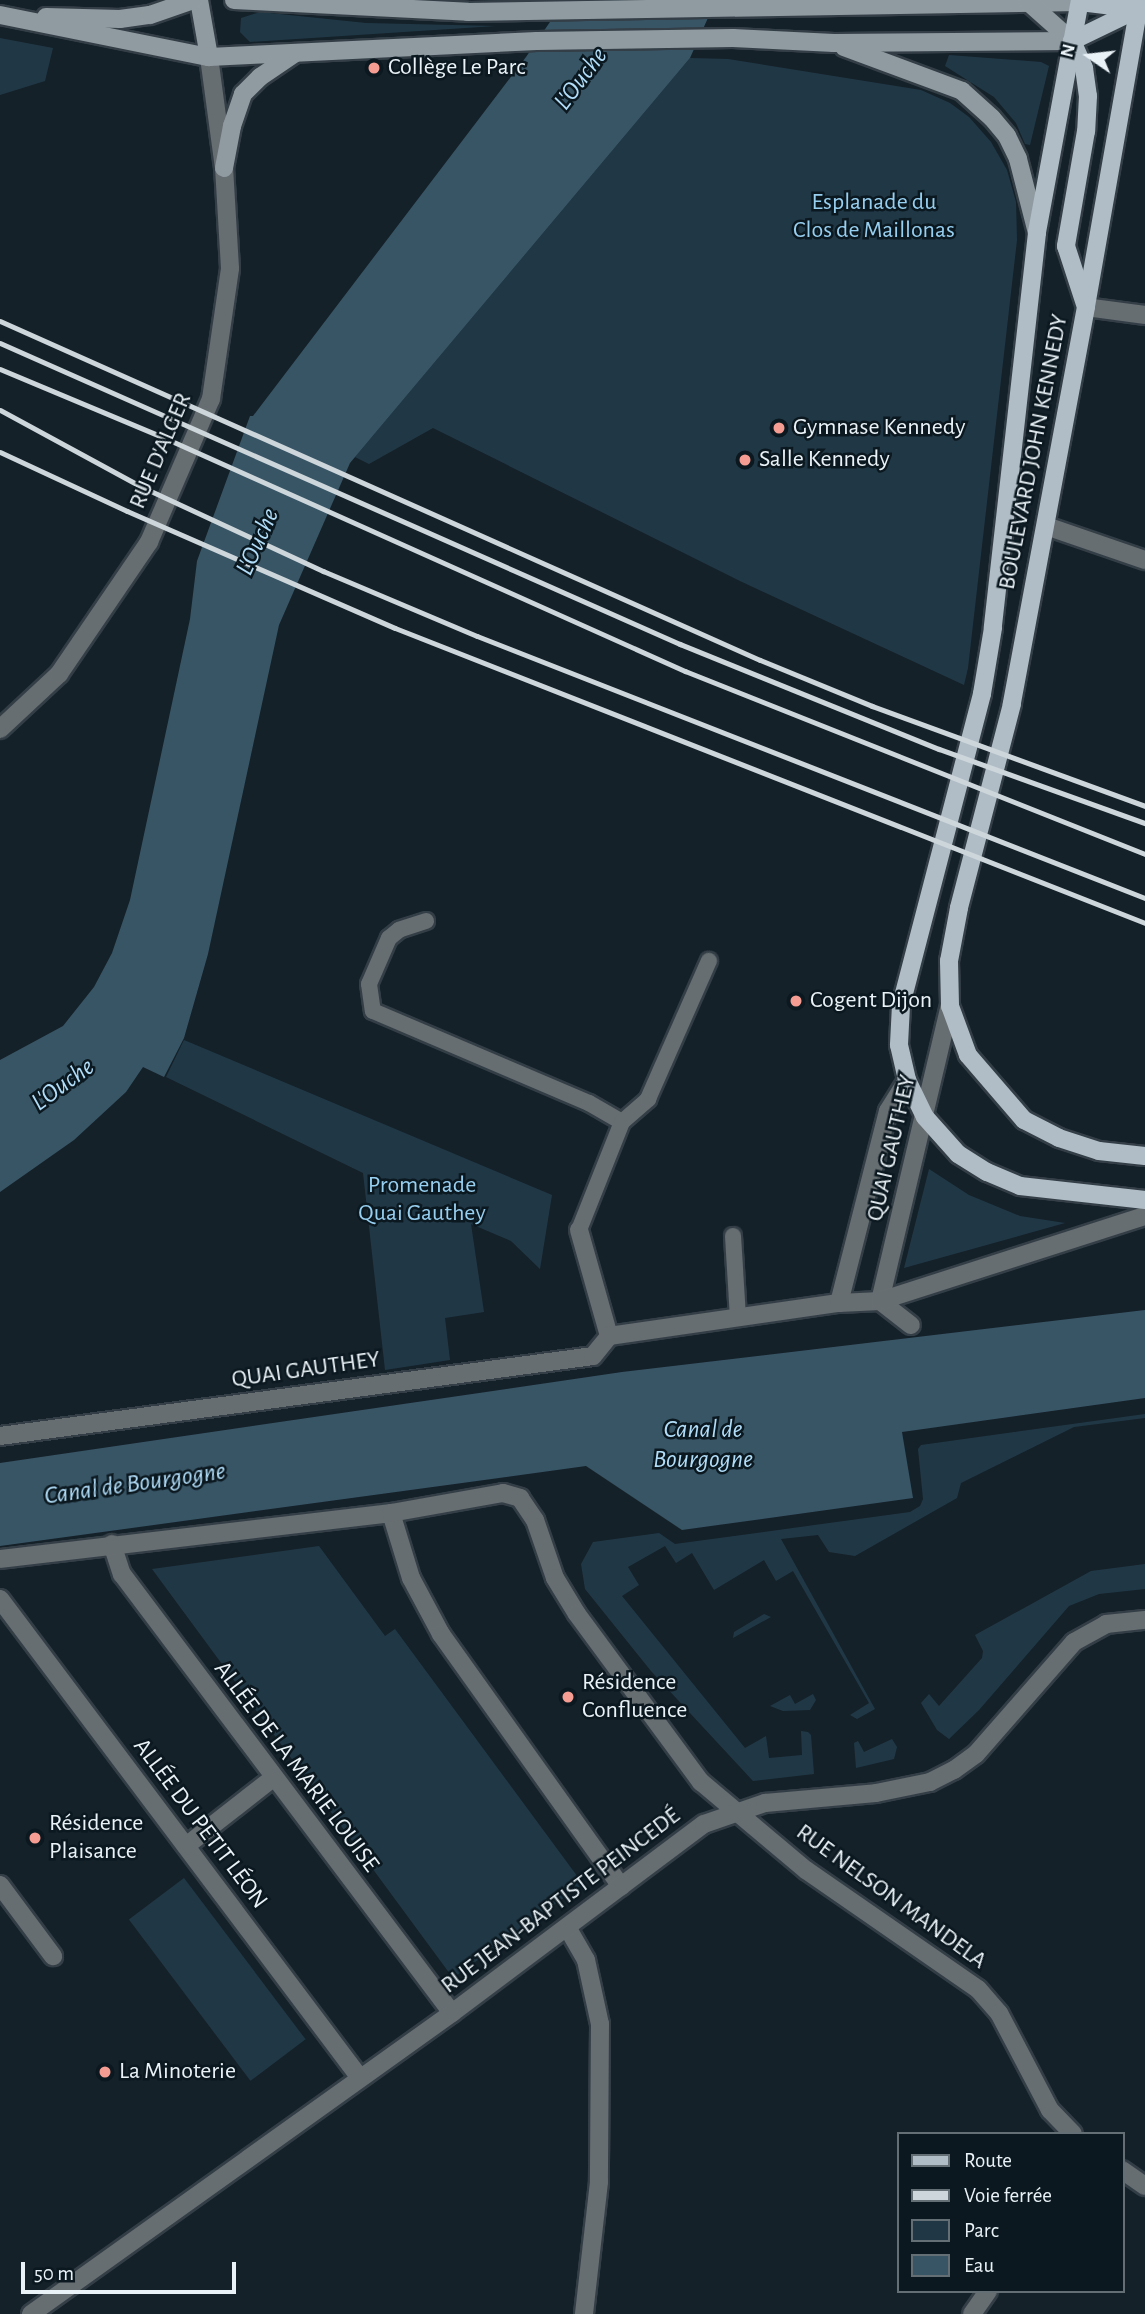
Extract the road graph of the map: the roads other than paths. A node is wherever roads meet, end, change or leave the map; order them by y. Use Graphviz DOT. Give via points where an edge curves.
graph roads {
  1 [pos="193,0"];
  2 [pos="199,0"];
  3 [pos="234,0"];
  4 [pos="1027,1"];
  5 [pos="1080,1"];
  6 [pos="1139,5"];
  7 [pos="2,15"];
  8 [pos="1072,41"];
  9 [pos="834,43"];
  10 [pos="300,52"];
  11 [pos="209,57"];
  12 [pos="223,168"];
  13 [pos="1037,233"];
  14 [pos="1086,307"];
  15 [pos="1145,315"];
  16 [pos="1046,526"];
  17 [pos="1145,560"];
  18 [pos="1,727"];
  19 [pos="426,921"];
  20 [pos="709,961"];
  21 [pos="950,1006"];
  22 [pos="907,1080"];
  23 [pos="925,1117"];
  24 [pos="622,1122"];
  25 [pos="1145,1156"];
  26 [pos="1145,1200"];
  27 [pos="1145,1216"];
  28 [pos="579,1230"];
  29 [pos="733,1236"];
  30 [pos="880,1301"];
  31 [pos="839,1303"];
  32 [pos="738,1317"];
  33 [pos="911,1325"];
  34 [pos="609,1336"];
  35 [pos="0,1436"];
  36 [pos="390,1513"];
  37 [pos="112,1544"];
  38 [pos="0,1559"];
  39 [pos="0,1599"];
  40 [pos="1145,1620"];
  41 [pos="273,1778"];
  42 [pos="740,1811"];
  43 [pos="186,1846"];
  44 [pos="0,1885"];
  45 [pos="621,1886"];
  46 [pos="566,1927"];
  47 [pos="54,1956"];
  48 [pos="452,2014"];
  49 [pos="360,2078"];
  50 [pos="1071,2132"];
  51 [pos="1124,2171"];
  52 [pos="1145,2186"];
  53 [pos="987,2293"];
  54 [pos="31,2314"];
  55 [pos="584,2314"];
  56 [pos="972,2314"];
  1 -- 7 [label="main road" via="150,15 120,19"];
  2 -- 11 [label="main road"];
  3 -- 4 [label="main road" via="409,10"];
  4 -- 5 [label="main road"];
  4 -- 8 [label="main road"];
  5 -- 6 [label="main road"];
  5 -- 8 [label="main road, BOULEVARD JOHN KENNEDY"];
  6 -- 8 [label="main road"];
  6 -- 14 [label="main road, BOULEVARD JOHN KENNEDY"];
  7 -- 11 [label="main road"];
  8 -- 9 [label="main road"];
  8 -- 13 [label="main road, BOULEVARD JOHN KENNEDY"];
  8 -- 14 [label="main road" via="1084,68 1088,96 1066,246"];
  9 -- 10 [label="main road" via="537,41"];
  9 -- 13 [label="main road" via="962,91 992,118 1018,159"];
  10 -- 11 [label="main road"];
  10 -- 12 [label="main road" via="283,59 243,94"];
  11 -- 12 [label="street, RUE D'ALGER"];
  12 -- 18 [label="street, RUE D'ALGER" via="230,268 211,399 149,541 59,674"];
  13 -- 22 [label="main road, BOULEVARD JOHN KENNEDY" via="982,694 901,1005 899,1045"];
  14 -- 15 [label="street"];
  14 -- 16 [label="main road, BOULEVARD JOHN KENNEDY"];
  16 -- 17 [label="street"];
  16 -- 21 [label="main road, BOULEVARD JOHN KENNEDY" via="1012,704 948,961"];
  19 -- 24 [label="lane" via="389,938 369,984 373,1011 589,1103"];
  20 -- 24 [label="lane" via="648,1099"];
  21 -- 23 [label="street, QUAI GAUTHEY"];
  21 -- 25 [label="main road, BOULEVARD JOHN KENNEDY" via="968,1055 1024,1120 1099,1151"];
  22 -- 23 [label="main road, BOULEVARD JOHN KENNEDY"];
  22 -- 31 [label="street, QUAI GAUTHEY" via="888,1111"];
  23 -- 26 [label="main road, BOULEVARD JOHN KENNEDY" via="958,1154 1020,1186"];
  23 -- 30 [label="street, QUAI GAUTHEY"];
  24 -- 28 [label="lane"];
  27 -- 30 [label="street"];
  28 -- 34 [label="street"];
  29 -- 32 [label="lane"];
  30 -- 31 [label="street"];
  30 -- 33 [label="street"];
  31 -- 32 [label="street"];
  32 -- 34 [label="street"];
  34 -- 35 [label="street, QUAI GAUTHEY" via="593,1356"];
  36 -- 37 [label="street, RUE NELSON MANDELA"];
  36 -- 42 [label="street, RUE NELSON MANDELA" via="503,1493 520,1498 529,1508 555,1578 578,1614 701,1782"];
  36 -- 45 [label="street" via="411,1578 441,1634"];
  37 -- 38 [label="street, RUE NELSON MANDELA"];
  37 -- 41 [label="street, ALLÉE DE LA MARIE LOUISE" via="122,1574"];
  39 -- 43 [label="street, ALLÉE DU PETIT LÉON"];
  40 -- 42 [label="street, RUE JEAN-BAPTISTE PEINCEDÉ" via="1106,1624 1074,1642 976,1754 930,1782 876,1793 765,1803"];
  41 -- 43 [label="street"];
  41 -- 48 [label="street, ALLÉE DE LA MARIE LOUISE"];
  42 -- 45 [label="street, RUE JEAN-BAPTISTE PEINCEDÉ" via="704,1824"];
  42 -- 50 [label="street, RUE NELSON MANDELA" via="806,1870 978,1989 999,2013 1050,2110"];
  43 -- 49 [label="street, ALLÉE DU PETIT LÉON"];
  44 -- 47 [label="street"];
  45 -- 46 [label="street, RUE JEAN-BAPTISTE PEINCEDÉ"];
  46 -- 48 [label="street, RUE JEAN-BAPTISTE PEINCEDÉ"];
  46 -- 55 [label="street" via="586,1960 600,2024 599,2182"];
  48 -- 49 [label="street, RUE JEAN-BAPTISTE PEINCEDÉ"];
  49 -- 54 [label="street, RUE JEAN-BAPTISTE PEINCEDÉ"];
  51 -- 52 [label="street"];
  53 -- 56 [label="street"];
}
